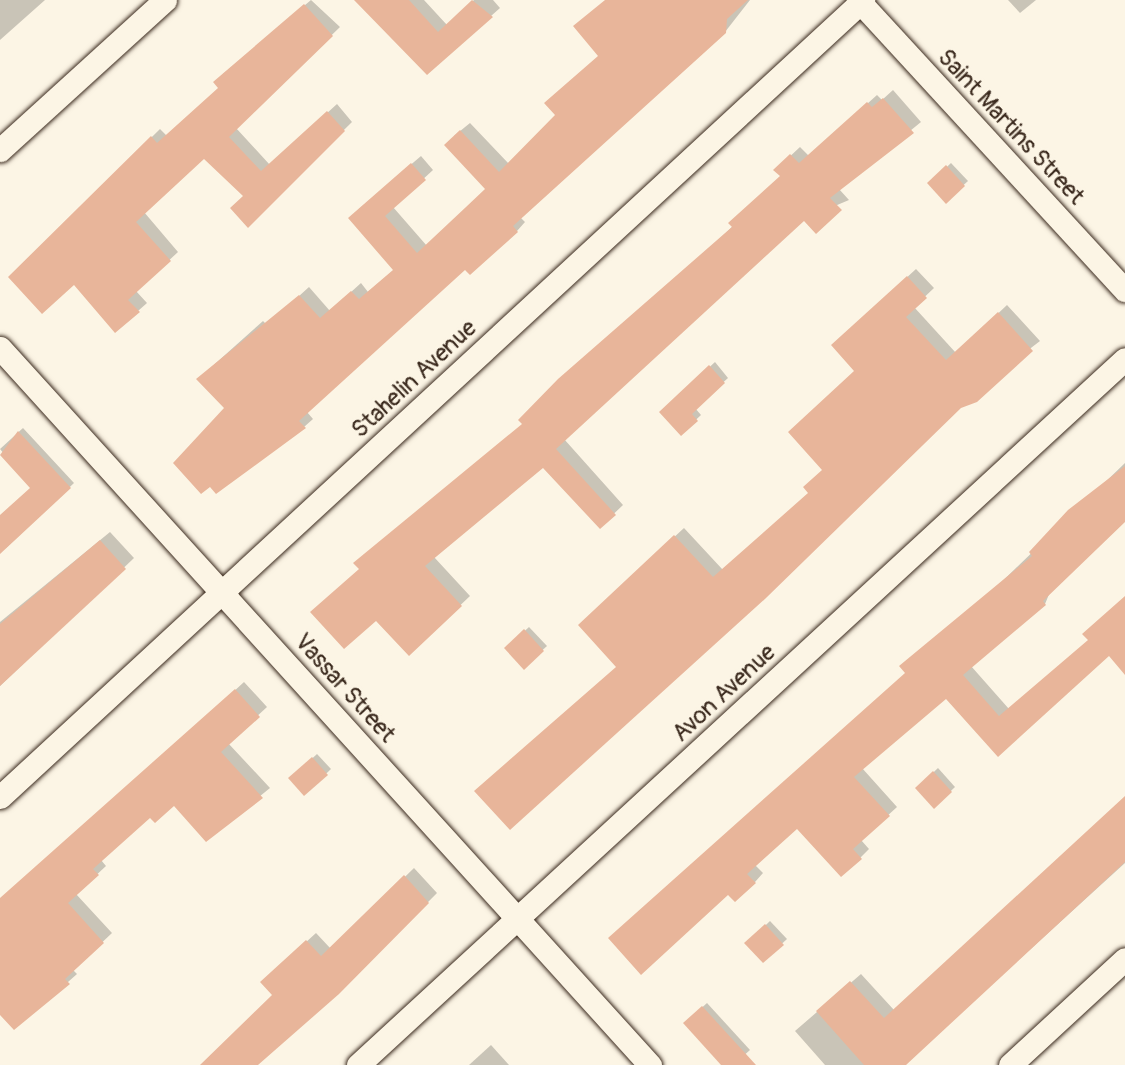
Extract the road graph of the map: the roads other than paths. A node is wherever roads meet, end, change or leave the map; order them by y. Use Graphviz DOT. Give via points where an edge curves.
graph roads {
  1 [pos="165,0"];
  2 [pos="860,1"];
  3 [pos="0,150"];
  4 [pos="1125,290"];
  5 [pos="0,348"];
  6 [pos="1125,359"];
  7 [pos="222,592"];
  8 [pos="0,797"];
  9 [pos="517,919"];
  10 [pos="1125,959"];
  11 [pos="358,1065"];
  12 [pos="650,1065"];
  13 [pos="1010,1065"];
  1 -- 3 [label="street"];
  2 -- 4 [label="street, Saint Martins Street"];
  2 -- 7 [label="street, Stahelin Avenue"];
  5 -- 7 [label="street, Vassar Street"];
  6 -- 9 [label="street, Avon Avenue"];
  7 -- 8 [label="street, Stahelin Avenue"];
  7 -- 9 [label="street, Vassar Street"];
  9 -- 11 [label="street, Avon Avenue"];
  9 -- 12 [label="street, Vassar Street"];
  10 -- 13 [label="street"];
}
